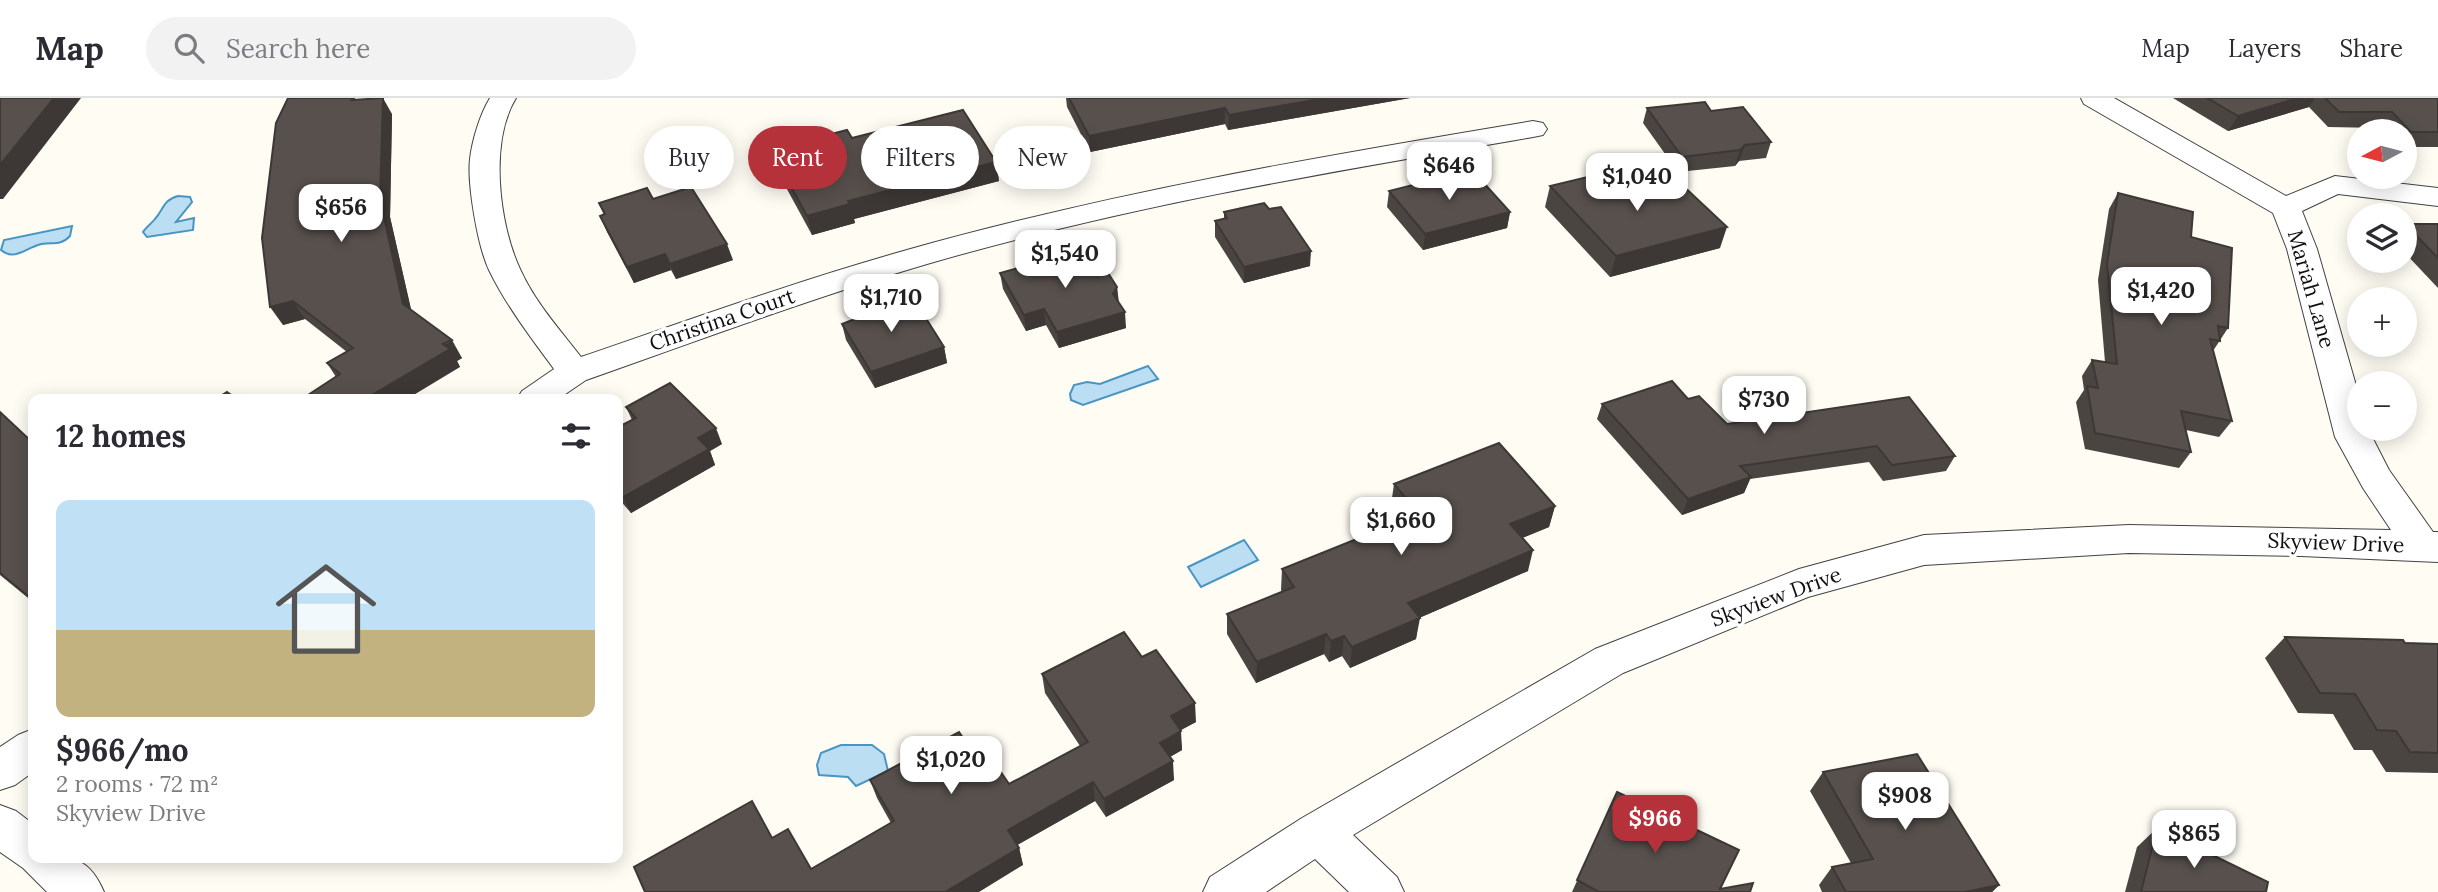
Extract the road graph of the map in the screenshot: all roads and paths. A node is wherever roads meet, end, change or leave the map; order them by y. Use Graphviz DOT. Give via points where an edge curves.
graph roads {
  1 [pos="503,98"];
  2 [pos="2094,98"];
  3 [pos="1533,129"];
  4 [pos="2438,197"];
  5 [pos="2286,208"];
  6 [pos="574,372"];
  7 [pos="541,394"];
  8 [pos="2430,546"];
  9 [pos="28,751"];
  10 [pos="0,771"];
  11 [pos="0,825"];
  12 [pos="1318,832"];
  13 [pos="28,847"];
  14 [pos="47,863"];
  15 [pos="81,892"];
  16 [pos="1226,892"];
  17 [pos="1381,892"];
  1 -- 6 [label="street" via="484,160 490,218 504,269"];
  2 -- 5 [label="street"];
  3 -- 6 [label="street, Christina Court" via="1282,171 1139,201 905,261"];
  4 -- 5 [label="street, Mariah Lane" via="2335,185"];
  5 -- 8 [label="street, Mariah Lane" via="2302,249 2353,437 2375,479"];
  6 -- 7 [label="street, Christina Court"];
  8 -- 12 [label="street, Skyview Drive" via="2129,539 1924,551 1800,584 1609,661"];
  9 -- 10 [label="street"];
  11 -- 13 [label="street"];
  12 -- 16 [label="street, Skyview Drive"];
  12 -- 17 [label="street"];
  14 -- 15 [label="street"];
}
